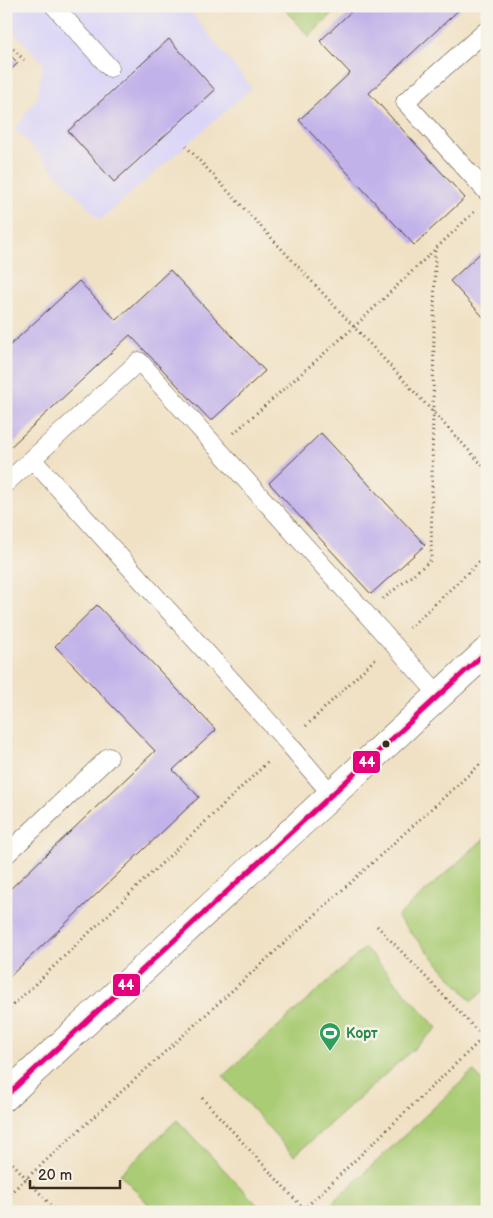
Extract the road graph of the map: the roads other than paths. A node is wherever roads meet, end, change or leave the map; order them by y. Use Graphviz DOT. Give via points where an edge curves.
graph roads {
  1 [pos="54,6"];
  2 [pos="487,30"];
  3 [pos="110,68"];
  4 [pos="483,199"];
  5 [pos="32,459"];
  6 [pos="6,482"];
  7 [pos="487,651"];
  8 [pos="439,696"];
  9 [pos="110,757"];
  10 [pos="332,795"];
  11 [pos="6,855"];
  12 [pos="6,1096"];
  1 -- 3 [label="lane"];
  2 -- 4 [label="lane" via="405,102"];
  5 -- 6 [label="lane"];
  5 -- 8 [label="lane" via="139,361"];
  5 -- 10 [label="lane"];
  7 -- 8 [label="street"];
  8 -- 10 [label="street"];
  9 -- 11 [label="lane"];
  10 -- 12 [label="street"];
}
